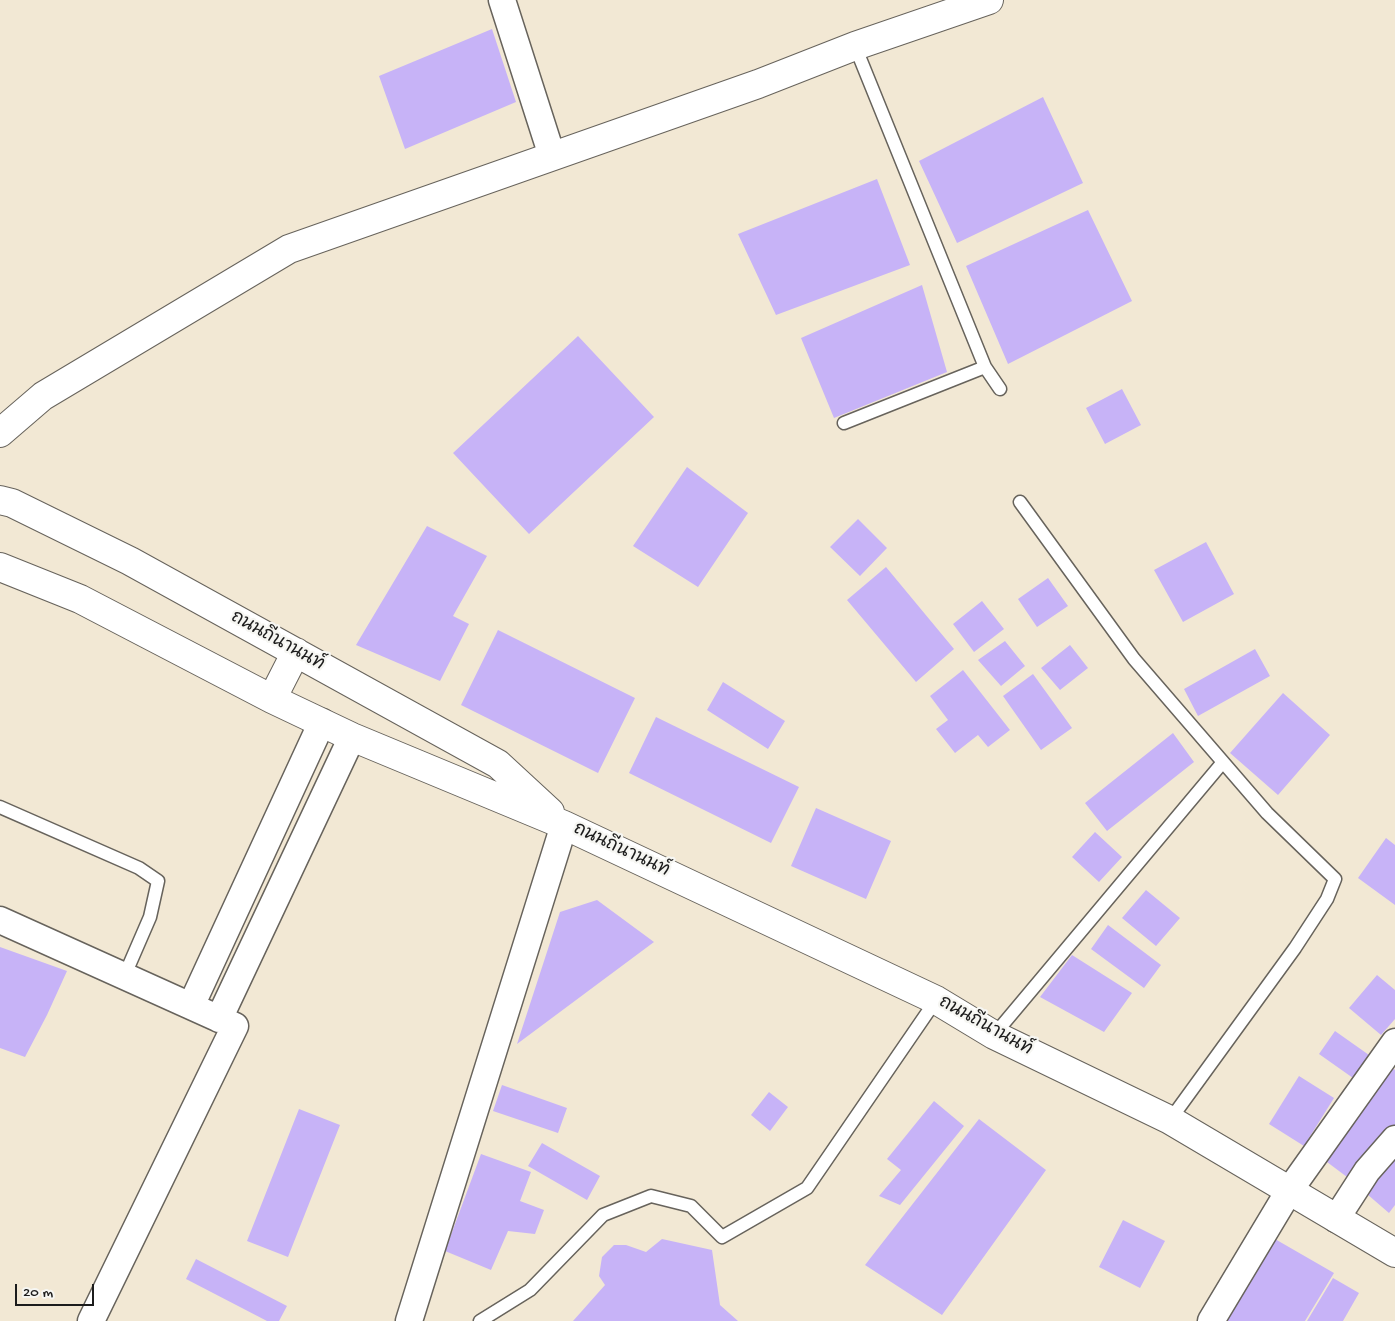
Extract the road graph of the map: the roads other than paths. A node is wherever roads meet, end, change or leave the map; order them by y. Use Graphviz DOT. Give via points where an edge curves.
graph roads {
  1 [pos="502,0"];
  2 [pos="989,0"];
  3 [pos="855,46"];
  4 [pos="552,156"];
  5 [pos="984,367"];
  6 [pos="1000,389"];
  7 [pos="844,423"];
  8 [pos="0,434"];
  9 [pos="0,500"];
  10 [pos="1020,502"];
  11 [pos="0,567"];
  12 [pos="296,652"];
  13 [pos="272,699"];
  14 [pos="322,722"];
  15 [pos="352,736"];
  16 [pos="1223,762"];
  17 [pos="0,806"];
  18 [pos="564,824"];
  19 [pos="0,920"];
  20 [pos="124,977"];
  21 [pos="936,1000"];
  22 [pos="190,1006"];
  23 [pos="219,1019"];
  24 [pos="994,1035"];
  25 [pos="1395,1042"];
  26 [pos="1170,1120"];
  27 [pos="1395,1139"];
  28 [pos="1289,1191"];
  29 [pos="1336,1219"];
  30 [pos="1395,1253"];
  31 [pos="91,1321"];
  32 [pos="409,1321"];
  33 [pos="480,1321"];
  34 [pos="1210,1321"];
  1 -- 4 [label="street"];
  2 -- 3 [label="main road"];
  3 -- 4 [label="main road" via="758,84"];
  3 -- 5 [label="lane"];
  4 -- 8 [label="main road" via="289,249 43,396"];
  5 -- 6 [label="lane"];
  5 -- 7 [label="lane"];
  9 -- 12 [label="main road, ถนนถีนานนท์" via="130,561"];
  10 -- 16 [label="lane" via="1134,659"];
  11 -- 13 [label="main road, ถนนถีนานนท์" via="80,599"];
  12 -- 13 [label="main road"];
  12 -- 18 [label="main road, ถนนถีนานนท์" via="498,764"];
  13 -- 14 [label="main road, ถนนถีนานนท์"];
  14 -- 15 [label="main road, ถนนถีนานนท์"];
  14 -- 22 [label="street"];
  15 -- 18 [label="main road, ถนนถีนานนท์"];
  15 -- 23 [label="street"];
  16 -- 24 [label="lane"];
  16 -- 26 [label="lane" via="1268,814 1335,879 1327,899 1295,948"];
  17 -- 20 [label="lane" via="139,868 158,881 150,917"];
  18 -- 21 [label="main road, ถนนถีนานนท์"];
  18 -- 32 [label="street"];
  19 -- 20 [label="street"];
  20 -- 22 [label="street"];
  21 -- 24 [label="main road, ถนนถีนานนท์"];
  21 -- 33 [label="lane" via="807,1188 722,1237 691,1206 651,1196 619,1209 603,1216 530,1290"];
  22 -- 23 [label="street"];
  23 -- 31 [label="street" via="235,1026"];
  24 -- 26 [label="main road, ถนนถีนานนท์"];
  25 -- 28 [label="street"];
  26 -- 28 [label="main road, ถนนถีนานนท์"];
  27 -- 29 [label="street" via="1367,1171"];
  28 -- 29 [label="main road, ถนนถีนานนท์"];
  28 -- 34 [label="street"];
  29 -- 30 [label="main road, ถนนถีนานนท์"];
}
